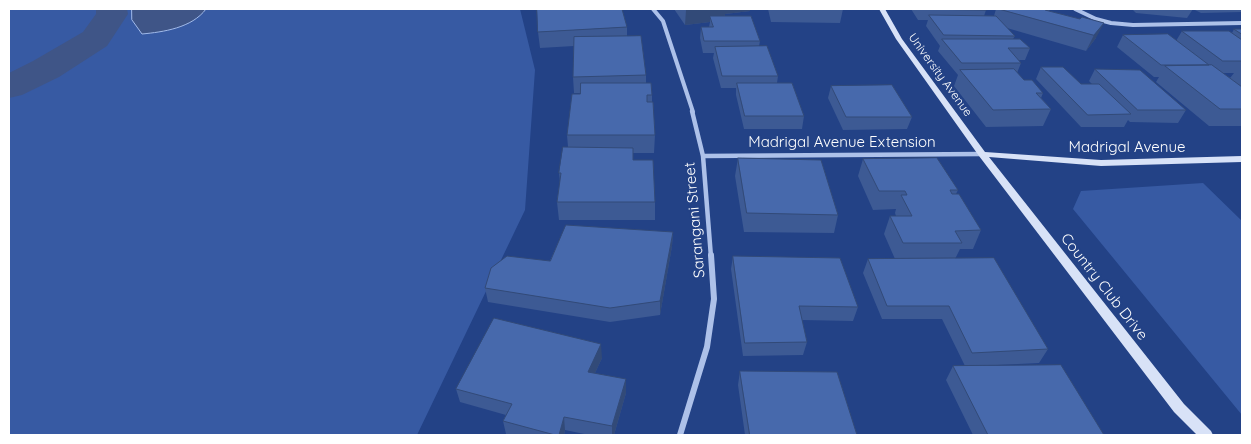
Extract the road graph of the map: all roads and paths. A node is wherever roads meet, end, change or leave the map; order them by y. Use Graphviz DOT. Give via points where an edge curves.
graph roads {
  1 [pos="653,9"];
  2 [pos="882,9"];
  3 [pos="1075,9"];
  4 [pos="1242,24"];
  5 [pos="982,154"];
  6 [pos="703,156"];
  7 [pos="1242,159"];
  8 [pos="680,435"];
  9 [pos="1206,435"];
  1 -- 6 [label="street, Sarangani Street" via="663,20 689,96"];
  2 -- 5 [label="street, University Avenue" via="899,39"];
  3 -- 4 [label="street" via="1096,19 1133,25"];
  5 -- 6 [label="street, Madrigal Avenue Extension"];
  5 -- 7 [label="street, Madrigal Avenue" via="1102,163"];
  5 -- 9 [label="street, Country Club Drive" via="1180,408"];
  6 -- 8 [label="street, Sarangani Street" via="714,299 707,347"];
}
